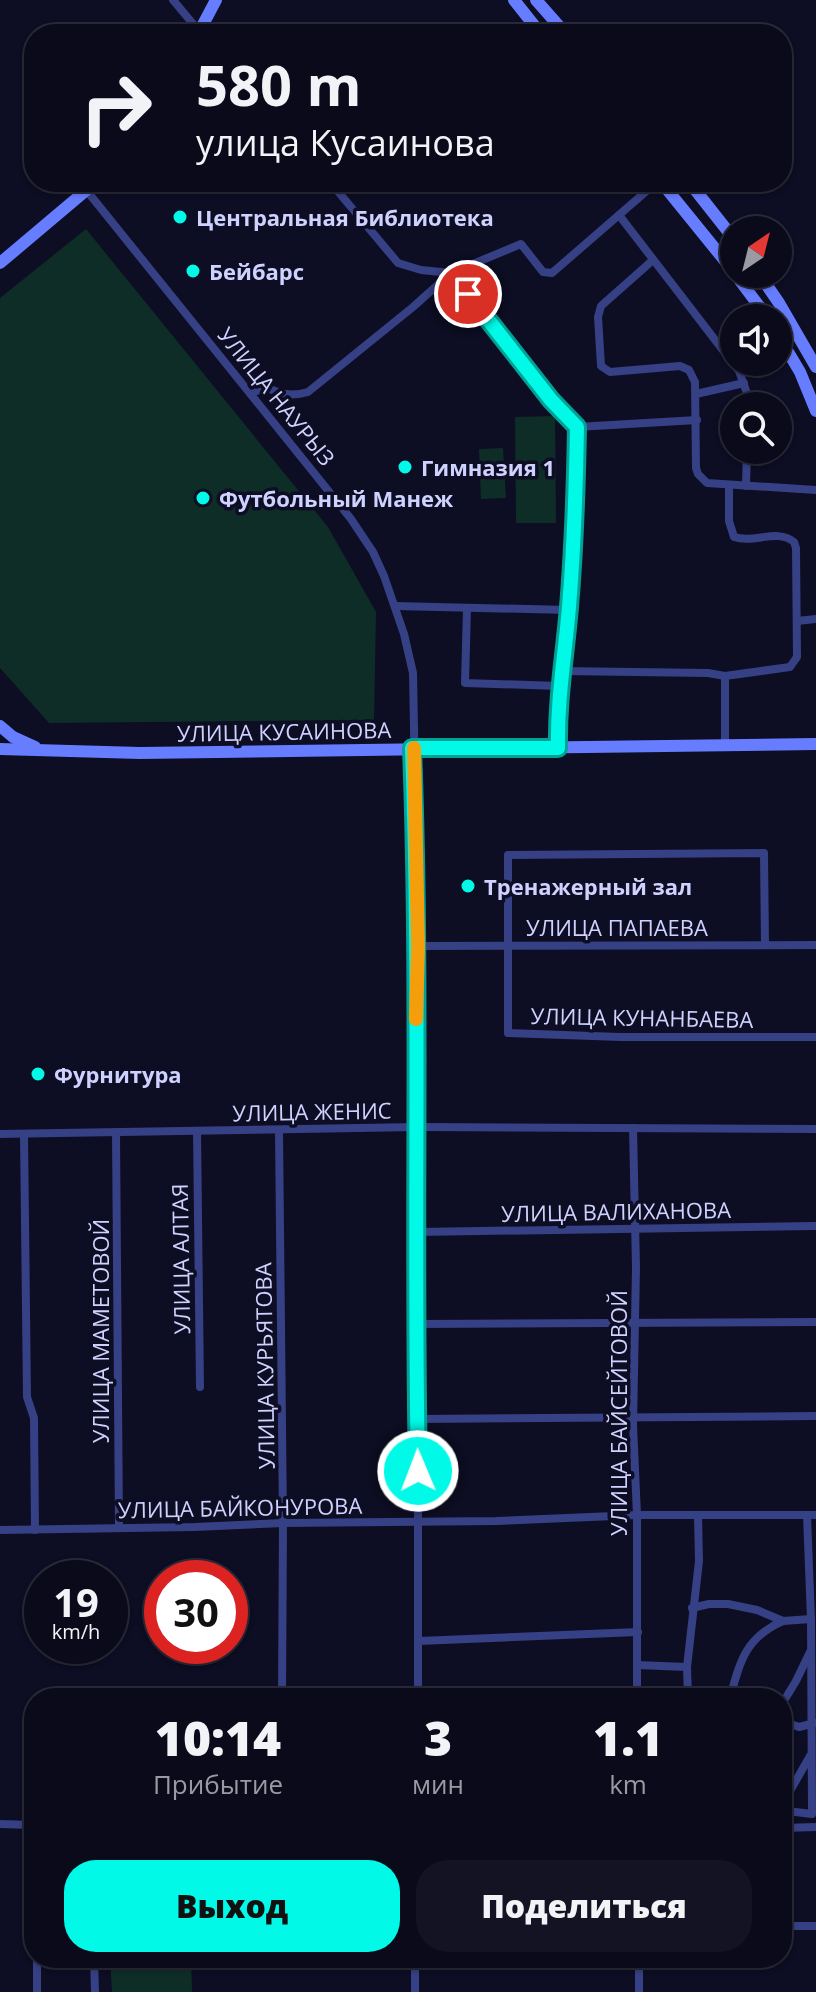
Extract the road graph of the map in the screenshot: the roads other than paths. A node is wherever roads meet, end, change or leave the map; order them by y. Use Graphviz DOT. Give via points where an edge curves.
graph roads {
  1 [pos="173,0"];
  2 [pos="216,0"];
  3 [pos="514,0"];
  4 [pos="536,0"];
  5 [pos="192,24"];
  6 [pos="202,24"];
  7 [pos="533,24"];
  8 [pos="557,24"];
  9 [pos="84,192"];
  10 [pos="96,192"];
  11 [pos="338,192"];
  12 [pos="647,192"];
  13 [pos="667,192"];
  14 [pos="697,192"];
  15 [pos="619,215"];
  16 [pos="720,221"];
  17 [pos="720,255"];
  18 [pos="1,259"];
  19 [pos="653,260"];
  20 [pos="451,273"];
  21 [pos="769,288"];
  22 [pos="792,359"];
  23 [pos="816,367"];
  24 [pos="744,383"];
  25 [pos="746,392"];
  26 [pos="252,393"];
  27 [pos="696,394"];
  28 [pos="816,411"];
  29 [pos="697,420"];
  30 [pos="577,427"];
  31 [pos="747,464"];
  32 [pos="729,486"];
  33 [pos="746,486"];
  34 [pos="816,490"];
  35 [pos="395,606"];
  36 [pos="467,608"];
  37 [pos="569,610"];
  38 [pos="816,619"];
  39 [pos="797,621"];
  40 [pos="561,671"];
  41 [pos="725,676"];
  42 [pos="559,686"];
  43 [pos="0,726"];
  44 [pos="725,744"];
  45 [pos="816,744"];
  46 [pos="412,748"];
  47 [pos="558,748"];
  48 [pos="0,749"];
  49 [pos="41,749"];
  50 [pos="508,945"];
  51 [pos="765,945"];
  52 [pos="816,945"];
  53 [pos="418,946"];
  54 [pos="816,1037"];
  55 [pos="418,1127"];
  56 [pos="633,1128"];
  57 [pos="816,1129"];
  58 [pos="279,1130"];
  59 [pos="197,1131"];
  60 [pos="116,1132"];
  61 [pos="0,1134"];
  62 [pos="24,1134"];
  63 [pos="816,1226"];
  64 [pos="635,1228"];
  65 [pos="417,1232"];
  66 [pos="816,1322"];
  67 [pos="635,1323"];
  68 [pos="417,1324"];
  69 [pos="200,1387"];
  70 [pos="816,1416"];
  71 [pos="633,1417"];
  72 [pos="417,1419"];
  73 [pos="637,1515"];
  74 [pos="811,1515"];
  75 [pos="698,1516"];
  76 [pos="419,1522"];
  77 [pos="283,1523"];
  78 [pos="119,1528"];
  79 [pos="0,1530"];
  80 [pos="35,1530"];
  81 [pos="692,1608"];
  82 [pos="813,1619"];
  83 [pos="783,1621"];
  84 [pos="638,1632"];
  85 [pos="419,1641"];
  86 [pos="811,1649"];
  87 [pos="637,1665"];
  88 [pos="687,1667"];
  89 [pos="282,1688"];
  90 [pos="418,1688"];
  91 [pos="637,1688"];
  92 [pos="688,1688"];
  93 [pos="732,1688"];
  94 [pos="792,1688"];
  95 [pos="814,1723"];
  96 [pos="792,1725"];
  97 [pos="810,1756"];
  98 [pos="792,1788"];
  99 [pos="792,1812"];
  100 [pos="0,1824"];
  101 [pos="24,1825"];
  102 [pos="816,1827"];
  103 [pos="792,1828"];
  104 [pos="792,1926"];
  105 [pos="816,1926"];
  106 [pos="37,1968"];
  107 [pos="94,1968"];
  108 [pos="415,1968"];
  109 [pos="639,1968"];
  110 [pos="37,1992"];
  111 [pos="95,1992"];
  112 [pos="415,1992"];
  113 [pos="639,1992"];
  1 -- 5 [label="street"];
  2 -- 6 [label="street"];
  3 -- 7 [label="street"];
  4 -- 8 [label="street"];
  9 -- 18 [label="street"];
  10 -- 26 [label="street, УЛИЦА НАУРЫЗ"];
  11 -- 20 [label="street" via="398,263"];
  12 -- 15 [label="street"];
  13 -- 17 [label="street"];
  14 -- 16 [label="street"];
  15 -- 19 [label="street"];
  15 -- 20 [label="street" via="552,273 543,272 521,244"];
  19 -- 24 [label="street"];
  19 -- 27 [label="street" via="601,306 601,366 610,372 685,366"];
  20 -- 26 [label="street" via="308,392 283,395 265,387"];
  20 -- 30 [label="street"];
  21 -- 23 [label="street"];
  22 -- 28 [label="street"];
  24 -- 25 [label="street"];
  24 -- 27 [label="street"];
  26 -- 35 [label="street, УЛИЦА НАУРЫЗ" via="351,519 373,552"];
  27 -- 29 [label="street"];
  29 -- 30 [label="street"];
  29 -- 32 [label="street" via="698,474 707,483"];
  30 -- 37 [label="street"];
  31 -- 33 [label="street"];
  32 -- 33 [label="street"];
  32 -- 39 [label="street" via="734,537 783,536 794,542"];
  33 -- 34 [label="street"];
  35 -- 36 [label="street"];
  35 -- 46 [label="street, УЛИЦА НАУРЫЗ" via="413,673"];
  36 -- 37 [label="street"];
  36 -- 42 [label="street" via="465,683"];
  37 -- 40 [label="street"];
  38 -- 39 [label="street"];
  39 -- 41 [label="street" via="797,657 790,667"];
  40 -- 41 [label="street"];
  40 -- 42 [label="street"];
  41 -- 44 [label="street"];
  42 -- 47 [label="street"];
  43 -- 49 [label="street"];
  44 -- 45 [label="street, УЛИЦА КУСАИНОВА"];
  44 -- 47 [label="street, УЛИЦА КУСАИНОВА"];
  46 -- 47 [label="street, УЛИЦА КУСАИНОВА"];
  46 -- 49 [label="street, УЛИЦА КУСАИНОВА" via="140,753"];
  46 -- 53 [label="street, УЛИЦА НАУРЫЗ"];
  48 -- 49 [label="street, УЛИЦА КУСАИНОВА"];
  50 -- 51 [label="street, УЛИЦА ПАПАЕВА"];
  50 -- 51 [label="street" via="508,855 761,852"];
  50 -- 53 [label="street, УЛИЦА ПАПАЕВА"];
  50 -- 54 [label="street, УЛИЦА КУНАНБАЕВА" via="508,1033"];
  51 -- 52 [label="street, УЛИЦА ПАПАЕВА"];
  53 -- 55 [label="street, УЛИЦА НАУРЫЗ"];
  55 -- 56 [label="street, УЛИЦА ЖЕНИС"];
  55 -- 58 [label="street, УЛИЦА ЖЕНИС"];
  55 -- 65 [label="street, УЛИЦА НАУРЫЗ"];
  56 -- 57 [label="street, УЛИЦА ЖЕНИС"];
  56 -- 64 [label="street, УЛИЦА БАЙСЕЙТОВОЙ"];
  58 -- 59 [label="street, УЛИЦА ЖЕНИС"];
  58 -- 77 [label="street, УЛИЦА КУРЬЯТОВА"];
  59 -- 60 [label="street, УЛИЦА ЖЕНИС"];
  59 -- 69 [label="street, УЛИЦА АЛТАЯ"];
  60 -- 62 [label="street, УЛИЦА ЖЕНИС"];
  60 -- 78 [label="street, УЛИЦА МАМЕТОВОЙ"];
  61 -- 62 [label="street, УЛИЦА ЖЕНИС"];
  62 -- 80 [label="street" via="27,1397 34,1418"];
  63 -- 64 [label="street, УЛИЦА ВАЛИХАНОВА"];
  64 -- 65 [label="street, УЛИЦА ВАЛИХАНОВА"];
  64 -- 67 [label="street, УЛИЦА БАЙСЕЙТОВОЙ"];
  65 -- 68 [label="street, УЛИЦА НАУРЫЗ"];
  66 -- 67 [label="street"];
  67 -- 68 [label="street"];
  67 -- 71 [label="street, УЛИЦА БАЙСЕЙТОВОЙ"];
  68 -- 72 [label="street, УЛИЦА НАУРЫЗ"];
  70 -- 71 [label="street"];
  71 -- 72 [label="street"];
  71 -- 73 [label="street, УЛИЦА БАЙСЕЙТОВОЙ"];
  72 -- 76 [label="street, УЛИЦА НАУРЫЗ"];
  73 -- 75 [label="street, УЛИЦА БАЙКОНУРОВА"];
  73 -- 76 [label="street, УЛИЦА БАЙКОНУРОВА"];
  73 -- 84 [label="street, УЛИЦА БАЙСЕЙТОВОЙ"];
  74 -- 75 [label="street, УЛИЦА БАЙКОНУРОВА"];
  74 -- 82 [label="street"];
  75 -- 81 [label="street"];
  76 -- 77 [label="street, УЛИЦА БАЙКОНУРОВА"];
  76 -- 85 [label="street, УЛИЦА НАУРЫЗ"];
  77 -- 78 [label="street, УЛИЦА БАЙКОНУРОВА"];
  77 -- 89 [label="street, УЛИЦА КУРЬЯТОВА"];
  78 -- 80 [label="street, УЛИЦА БАЙКОНУРОВА"];
  79 -- 80 [label="street, УЛИЦА БАЙКОНУРОВА"];
  81 -- 83 [label="street" via="728,1604"];
  81 -- 88 [label="street"];
  82 -- 83 [label="street"];
  82 -- 86 [label="street"];
  83 -- 93 [label="street" via="763,1630 753,1642 739,1662"];
  84 -- 85 [label="street"];
  84 -- 87 [label="street, УЛИЦА БАЙСЕЙТОВОЙ"];
  85 -- 90 [label="street, УЛИЦА НАУРЫЗ"];
  86 -- 94 [label="street"];
  86 -- 95 [label="street"];
  87 -- 88 [label="street"];
  87 -- 91 [label="street, УЛИЦА БАЙСЕЙТОВОЙ"];
  88 -- 92 [label="street"];
  95 -- 96 [label="street"];
  95 -- 97 [label="street"];
  97 -- 98 [label="street"];
  97 -- 99 [label="street" via="812,1814"];
  100 -- 101 [label="street"];
  102 -- 103 [label="street"];
  104 -- 105 [label="street"];
  106 -- 110 [label="street"];
  107 -- 111 [label="street"];
  108 -- 112 [label="street"];
  109 -- 113 [label="street"];
}
